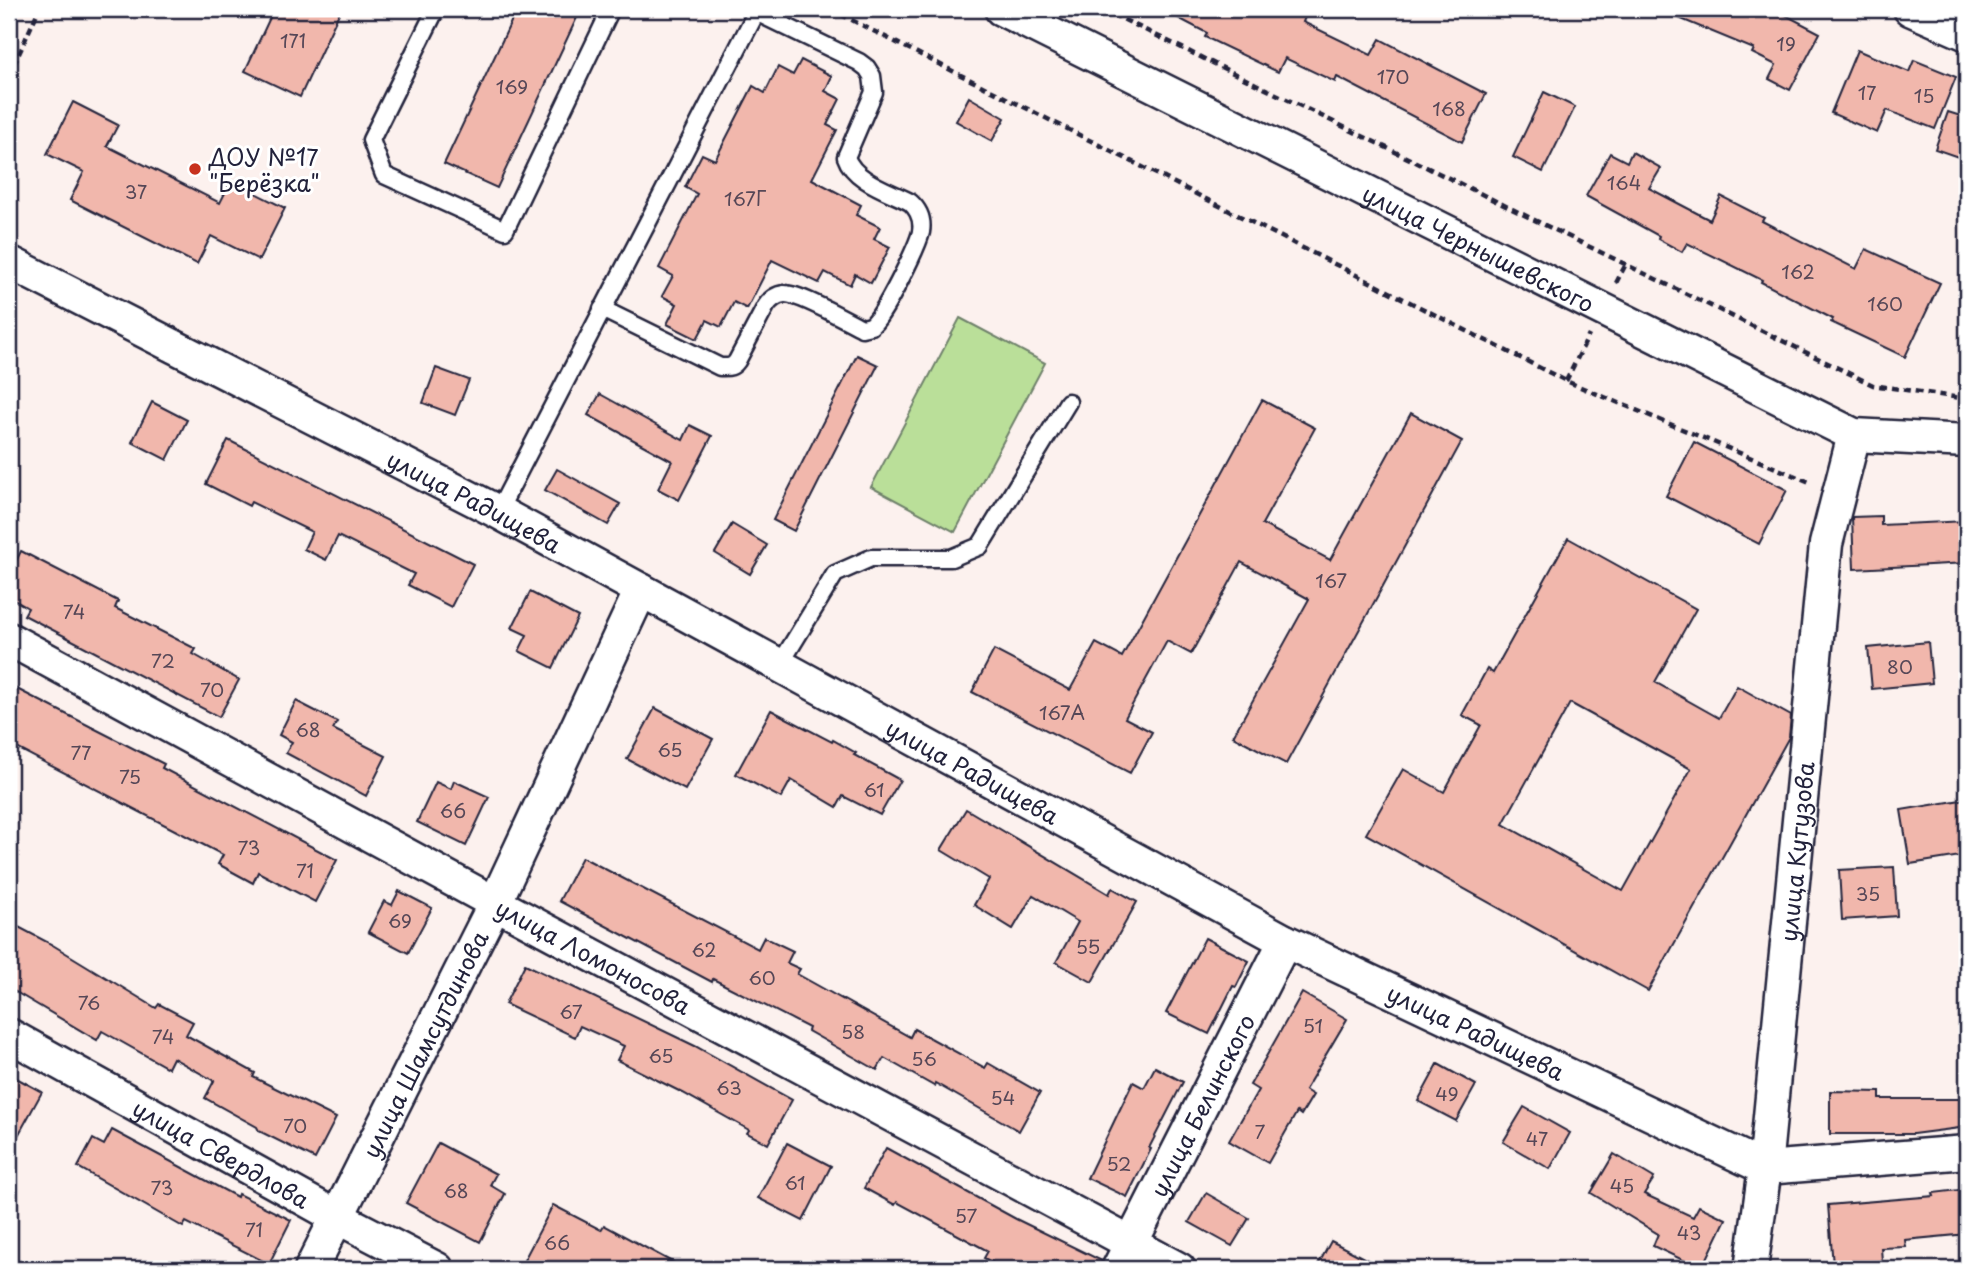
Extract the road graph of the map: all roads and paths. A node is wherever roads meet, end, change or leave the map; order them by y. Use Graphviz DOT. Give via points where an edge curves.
graph roads {
  1 [pos="39,9"];
  2 [pos="436,9"];
  3 [pos="611,9"];
  4 [pos="830,9"];
  5 [pos="1001,9"];
  6 [pos="1102,9"];
  7 [pos="1910,9"];
  8 [pos="757,10"];
  9 [pos="1967,34"];
  10 [pos="9,76"];
  11 [pos="9,262"];
  12 [pos="602,309"];
  13 [pos="1967,399"];
  14 [pos="1068,402"];
  15 [pos="1854,435"];
  16 [pos="1967,441"];
  17 [pos="1838,494"];
  18 [pos="498,512"];
  19 [pos="641,590"];
  20 [pos="9,639"];
  21 [pos="779,666"];
  22 [pos="495,903"];
  23 [pos="1285,941"];
  24 [pos="9,1035"];
  25 [pos="1967,1152"];
  26 [pos="1765,1168"];
  27 [pos="337,1217"];
  28 [pos="1125,1257"];
  29 [pos="311,1269"];
  30 [pos="437,1269"];
  31 [pos="1179,1269"];
  32 [pos="1751,1269"];
  1 -- 10 [label="path"];
  2 -- 3 [label="lane" via="371,140 384,175 505,230"];
  4 -- 17 [label="path" via="1566,380"];
  5 -- 15 [label="street, улица Чернышевского"];
  6 -- 13 [label="path" via="1874,385"];
  7 -- 9 [label="street"];
  8 -- 12 [label="lane"];
  8 -- 12 [label="lane" via="859,62 872,76 874,92 846,157 863,178 910,202 921,223 918,240 883,312 871,327 862,328 799,298 779,295 766,306 737,362 720,367"];
  11 -- 18 [label="street, улица Радищева"];
  12 -- 18 [label="lane"];
  14 -- 21 [label="lane" via="980,546 951,558 871,558 835,574"];
  15 -- 16 [label="street, улица Чернышевского"];
  15 -- 17 [label="street, улица Кутузова"];
  17 -- 26 [label="street, улица Кутузова" via="1826,544"];
  18 -- 19 [label="street, улица Радищева"];
  19 -- 21 [label="street, улица Радищева"];
  19 -- 22 [label="street, улица Шамсутдинова"];
  20 -- 22 [label="street, улица Ломоносова"];
  21 -- 23 [label="street, улица Радищева"];
  22 -- 27 [label="street, улица Шамсутдинова"];
  22 -- 28 [label="street, улица Ломоносова"];
  23 -- 26 [label="street, улица Радищева"];
  23 -- 28 [label="street, улица Белинского"];
  24 -- 27 [label="street, улица Свердлова"];
  25 -- 26 [label="street, улица Радищева"];
  26 -- 32 [label="street, улица Кутузова"];
  27 -- 29 [label="street, улица Шамсутдинова"];
  27 -- 30 [label="street, улица Свердлова"];
  28 -- 31 [label="street, улица Ломоносова"];
}
